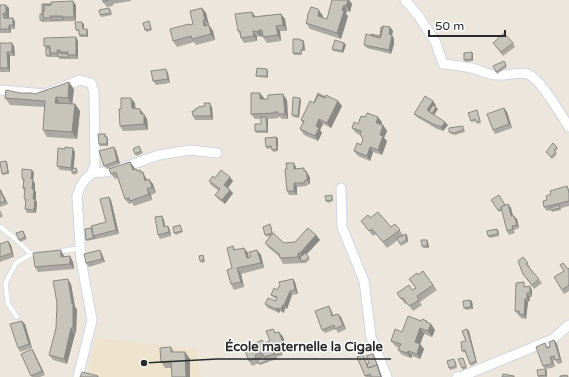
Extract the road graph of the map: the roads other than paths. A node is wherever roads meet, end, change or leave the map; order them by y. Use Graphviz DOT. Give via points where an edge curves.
graph roads {
  1 [pos="405,0"];
  2 [pos="0,90"];
  3 [pos="569,127"];
  4 [pos="218,153"];
  5 [pos="92,173"];
  6 [pos="341,188"];
  7 [pos="0,227"];
  8 [pos="80,248"];
  9 [pos="51,253"];
  10 [pos="31,254"];
  11 [pos="44,254"];
  12 [pos="17,317"];
  13 [pos="569,325"];
  14 [pos="78,377"];
  15 [pos="387,377"];
  16 [pos="457,377"];
  1 -- 3 [label="street" via="436,43 443,64 497,75 528,74 535,78 552,99"];
  2 -- 5 [label="street" via="46,94 80,80 91,83 94,92 95,165"];
  4 -- 5 [label="street" via="190,150 159,155 116,170"];
  5 -- 8 [label="street" via="84,181 77,196"];
  6 -- 15 [label="street" via="342,227 364,281 371,337"];
  7 -- 10 [label="lane"];
  8 -- 9 [label="lane"];
  8 -- 14 [label="street" via="92,320"];
  10 -- 11 [label="lane"];
  10 -- 12 [label="lane" via="16,263 6,282 8,304"];
  13 -- 16 [label="street" via="553,339"];
}
